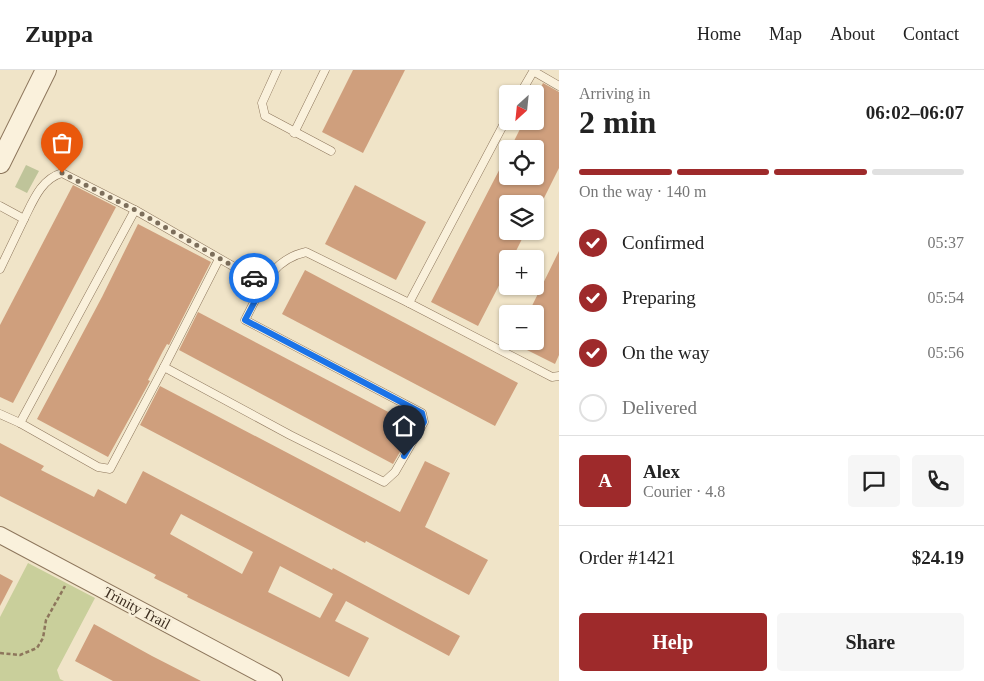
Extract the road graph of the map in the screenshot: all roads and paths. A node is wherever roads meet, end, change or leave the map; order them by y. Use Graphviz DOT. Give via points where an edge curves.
graph roads {
  1 [pos="46,70"];
  2 [pos="277,70"];
  3 [pos="325,70"];
  4 [pos="534,71"];
  5 [pos="525,85"];
  6 [pos="559,86"];
  7 [pos="501,130"];
  8 [pos="294,133"];
  9 [pos="332,151"];
  10 [pos="0,163"];
  11 [pos="0,206"];
  12 [pos="135,210"];
  13 [pos="24,219"];
  14 [pos="219,259"];
  15 [pos="0,269"];
  16 [pos="264,284"];
  17 [pos="409,303"];
  18 [pos="164,367"];
  19 [pos="559,376"];
  20 [pos="0,414"];
  21 [pos="20,423"];
  22 [pos="0,535"];
  23 [pos="70,573"];
  24 [pos="0,653"];
  25 [pos="274,681"];
  1 -- 10 [label="street"];
  2 -- 8 [label="lane" via="262,102 264,110 266,116"];
  3 -- 8 [label="lane"];
  4 -- 5 [label="lane"];
  4 -- 6 [label="lane"];
  7 -- 17 [label="lane"];
  8 -- 9 [label="lane"];
  11 -- 13 [label="lane"];
  12 -- 13 [label="lane" via="62,173 52,175 39,190"];
  12 -- 14 [label="lane"];
  12 -- 21 [label="lane"];
  13 -- 15 [label="lane"];
  14 -- 16 [label="lane"];
  14 -- 18 [label="lane"];
  16 -- 17 [label="lane" via="279,263 306,252"];
  16 -- 18 [label="lane" via="245,320 422,413 424,422 395,472 384,482 290,436"];
  17 -- 19 [label="lane" via="552,377"];
  18 -- 21 [label="lane" via="110,469 98,467"];
  20 -- 21 [label="lane"];
  22 -- 23 [label="street, Trinity Trail"];
  23 -- 24 [label="path" via="46,620 43,638 37,648 20,655"];
  23 -- 25 [label="street, Trinity Trail"];
}
